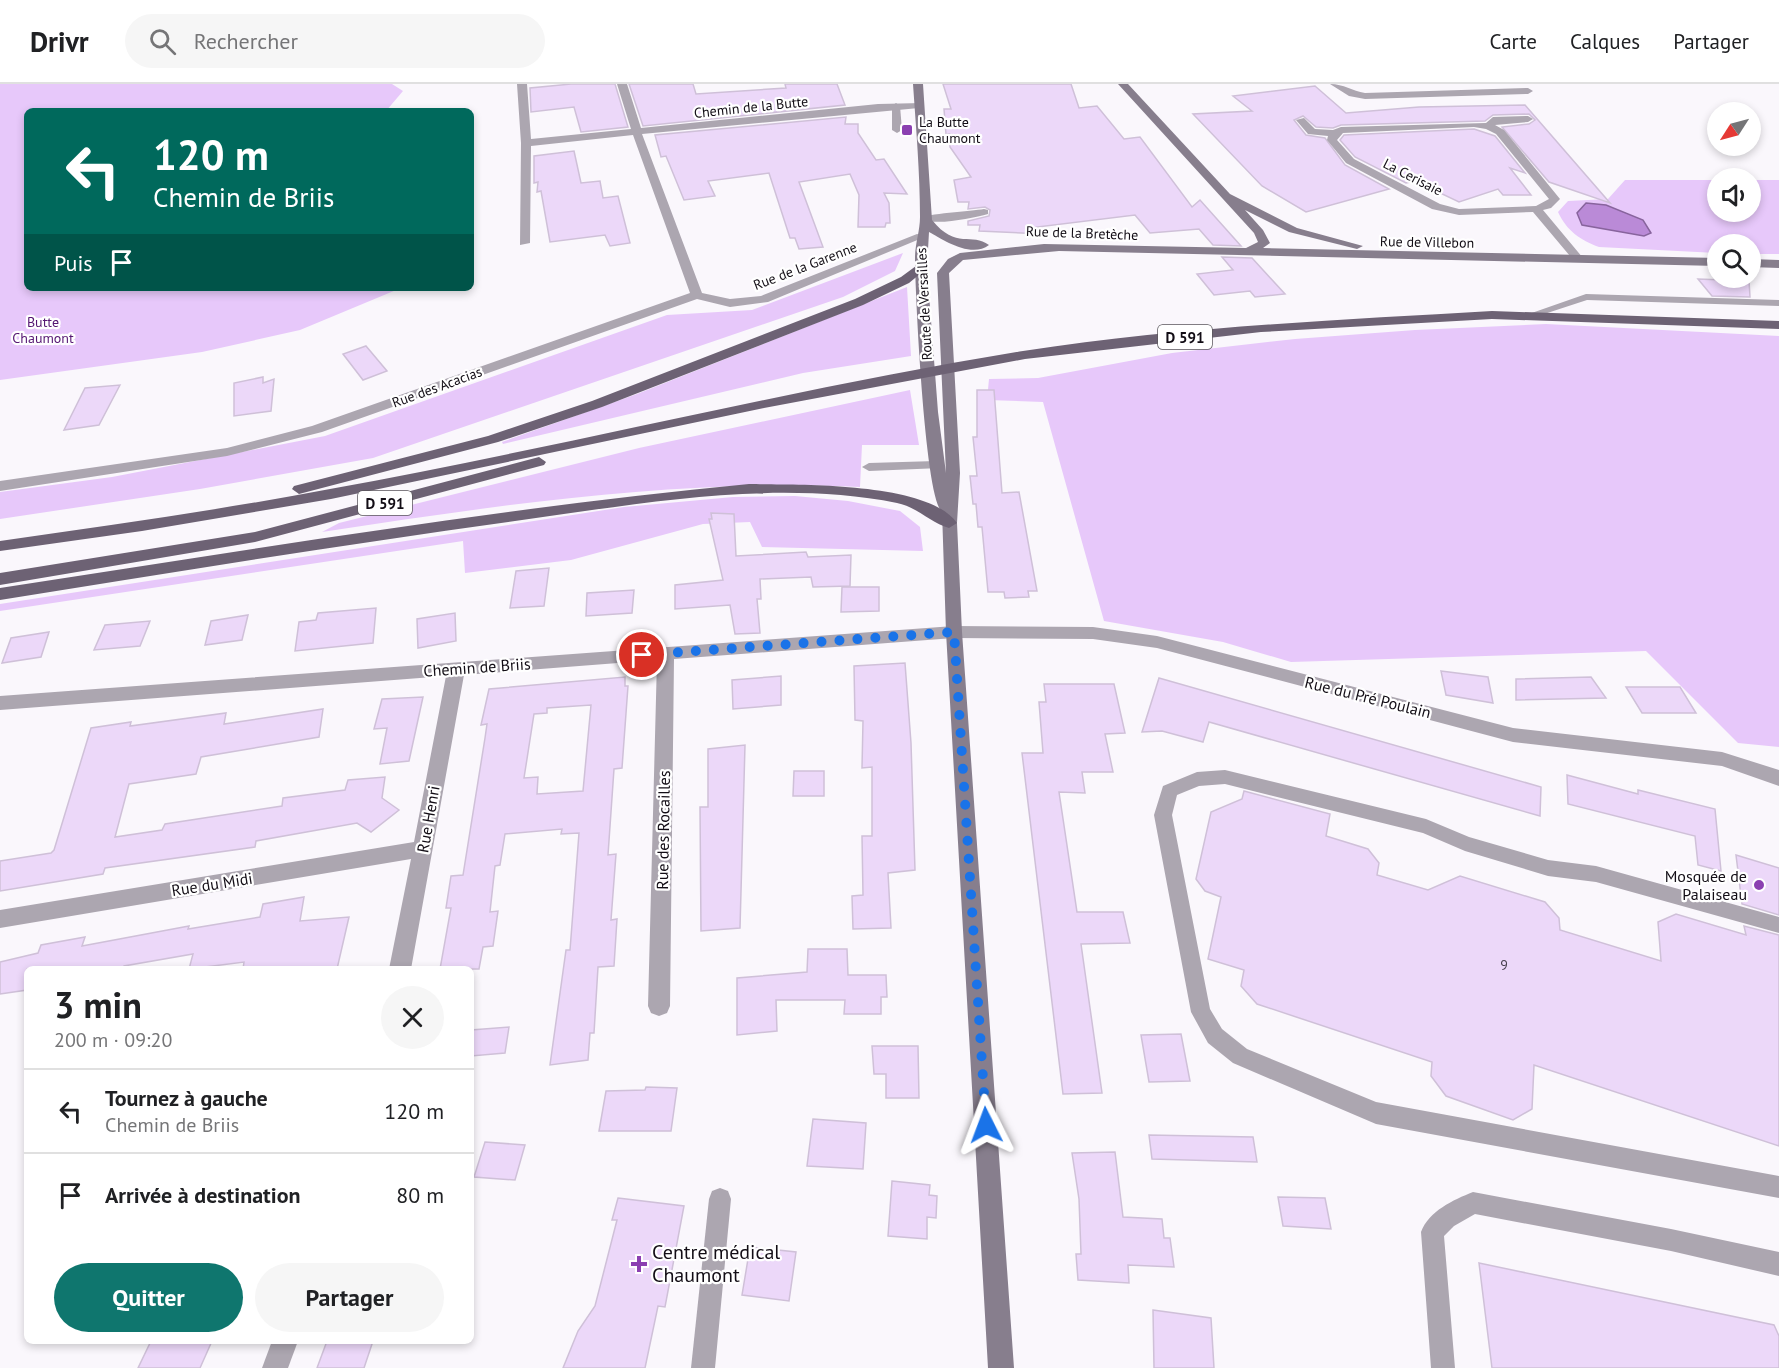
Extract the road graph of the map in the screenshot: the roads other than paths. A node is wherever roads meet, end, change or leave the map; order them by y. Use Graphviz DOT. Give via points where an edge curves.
graph roads {
  1 [pos="522,84"];
  2 [pos="622,84"];
  3 [pos="918,84"];
  4 [pos="1123,84"];
  5 [pos="1335,84"];
  6 [pos="1528,91"];
  7 [pos="919,105"];
  8 [pos="896,106"];
  9 [pos="1528,119"];
  10 [pos="1301,120"];
  11 [pos="1489,126"];
  12 [pos="897,130"];
  13 [pos="637,133"];
  14 [pos="1334,133"];
  15 [pos="526,144"];
  16 [pos="1228,197"];
  17 [pos="1536,209"];
  18 [pos="984,212"];
  19 [pos="926,219"];
  20 [pos="921,236"];
  21 [pos="524,243"];
  22 [pos="1056,248"];
  23 [pos="1569,249"];
  24 [pos="1247,252"];
  25 [pos="1579,260"];
  26 [pos="1686,261"];
  27 [pos="1707,262"];
  28 [pos="1761,263"];
  29 [pos="1779,264"];
  30 [pos="920,268"];
  31 [pos="697,295"];
  32 [pos="1779,303"];
  33 [pos="1532,315"];
  34 [pos="1779,325"];
  35 [pos="764,404"];
  36 [pos="936,465"];
  37 [pos="869,467"];
  38 [pos="0,486"];
  39 [pos="184,518"];
  40 [pos="949,523"];
  41 [pos="0,546"];
  42 [pos="0,579"];
  43 [pos="0,594"];
  44 [pos="954,632"];
  45 [pos="666,653"];
  46 [pos="456,669"];
  47 [pos="0,703"];
  48 [pos="1779,778"];
  49 [pos="423,849"];
  50 [pos="0,919"];
  51 [pos="1779,926"];
  52 [pos="401,966"];
  53 [pos="659,1006"];
  54 [pos="1779,1187"];
  55 [pos="720,1199"];
  56 [pos="1779,1264"];
  57 [pos="284,1344"];
  58 [pos="275,1368"];
  59 [pos="703,1368"];
  60 [pos="1001,1368"];
  61 [pos="1443,1368"];
  1 -- 15 [label="street"];
  2 -- 13 [label="street"];
  3 -- 7 [label="main road, Route de Versailles"];
  4 -- 16 [label="main road, Rue de Villebon"];
  5 -- 6 [label="street" via="1365,96"];
  7 -- 8 [label="street, Chemin de la Butte"];
  7 -- 19 [label="main road, Route de Versailles"];
  8 -- 12 [label="lane"];
  8 -- 13 [label="street, Chemin de la Butte"];
  9 -- 11 [label="street" via="1493,120"];
  10 -- 14 [label="street" via="1312,132"];
  11 -- 14 [label="street"];
  11 -- 17 [label="street" via="1500,132 1555,200"];
  13 -- 15 [label="street, Chemin de la Butte"];
  13 -- 31 [label="street"];
  14 -- 17 [label="street, La Cerisaie" via="1332,140 1350,161 1436,207 1459,212"];
  15 -- 21 [label="street"];
  16 -- 23 [label="main road, Rue de Villebon" via="1293,230 1361,247"];
  16 -- 24 [label="main road, Rue de Villebon" via="1265,240"];
  17 -- 23 [label="street"];
  18 -- 19 [label="lane"];
  19 -- 20 [label="main road, Route de Versailles"];
  19 -- 22 [label="main road, Rue de la Bretèche" via="938,236 954,243"];
  20 -- 30 [label="main road, Route de Versailles"];
  20 -- 31 [label="street, Rue de la Garenne" via="764,299 741,304 717,303"];
  22 -- 24 [label="main road, Rue de la Bretèche"];
  22 -- 40 [label="main road, Route de Versailles" via="981,254 952,261 943,273 953,472"];
  23 -- 25 [label="street"];
  23 -- 26 [label="main road, Rue de Villebon"];
  24 -- 25 [label="main road, Rue de Villebon"];
  25 -- 26 [label="main road, Rue de Villebon"];
  26 -- 27 [label="main road, Rue de Villebon"];
  28 -- 29 [label="main road"];
  30 -- 36 [label="main road, Route de Versailles"];
  30 -- 39 [label="main road" via="905,280 858,302 686,370 493,439"];
  31 -- 38 [label="street, Rue des Acacias" via="318,429 227,452"];
  32 -- 33 [label="lane" via="1586,297"];
  33 -- 34 [label="main road, D 591"];
  33 -- 35 [label="main road, D 591" via="1261,328 1024,355"];
  35 -- 39 [label="main road, D 591" via="331,494"];
  35 -- 42 [label="main road, D 591" via="255,537"];
  36 -- 37 [label="lane"];
  36 -- 40 [label="main road, Route de Versailles"];
  39 -- 41 [label="main road, D 591"];
  40 -- 43 [label="main road" via="902,500 839,491 749,489 632,500 395,532"];
  40 -- 44 [label="main road, Route de Versailles"];
  44 -- 45 [label="street, Chemin de Briis"];
  44 -- 48 [label="street, Rue du Pré Poulain" via="1093,633 1157,642 1513,735 1722,759"];
  44 -- 60 [label="main road, Route de Versailles"];
  45 -- 46 [label="street, Chemin de Briis"];
  45 -- 53 [label="street, Rue des Rocailles"];
  46 -- 47 [label="street, Chemin de Briis"];
  46 -- 49 [label="street, Rue Henri"];
  49 -- 50 [label="street, Rue du Midi"];
  49 -- 52 [label="street, Rue Henri"];
  51 -- 54 [label="lane" via="1596,874 1548,868 1465,843 1426,826 1225,777 1197,779 1169,791 1163,815 1201,1012 1215,1036 1240,1056 1376,1113"];
  55 -- 59 [label="lane"];
  56 -- 61 [label="lane" via="1473,1203 1446,1218 1432,1232"];
  57 -- 58 [label="street"];
}
